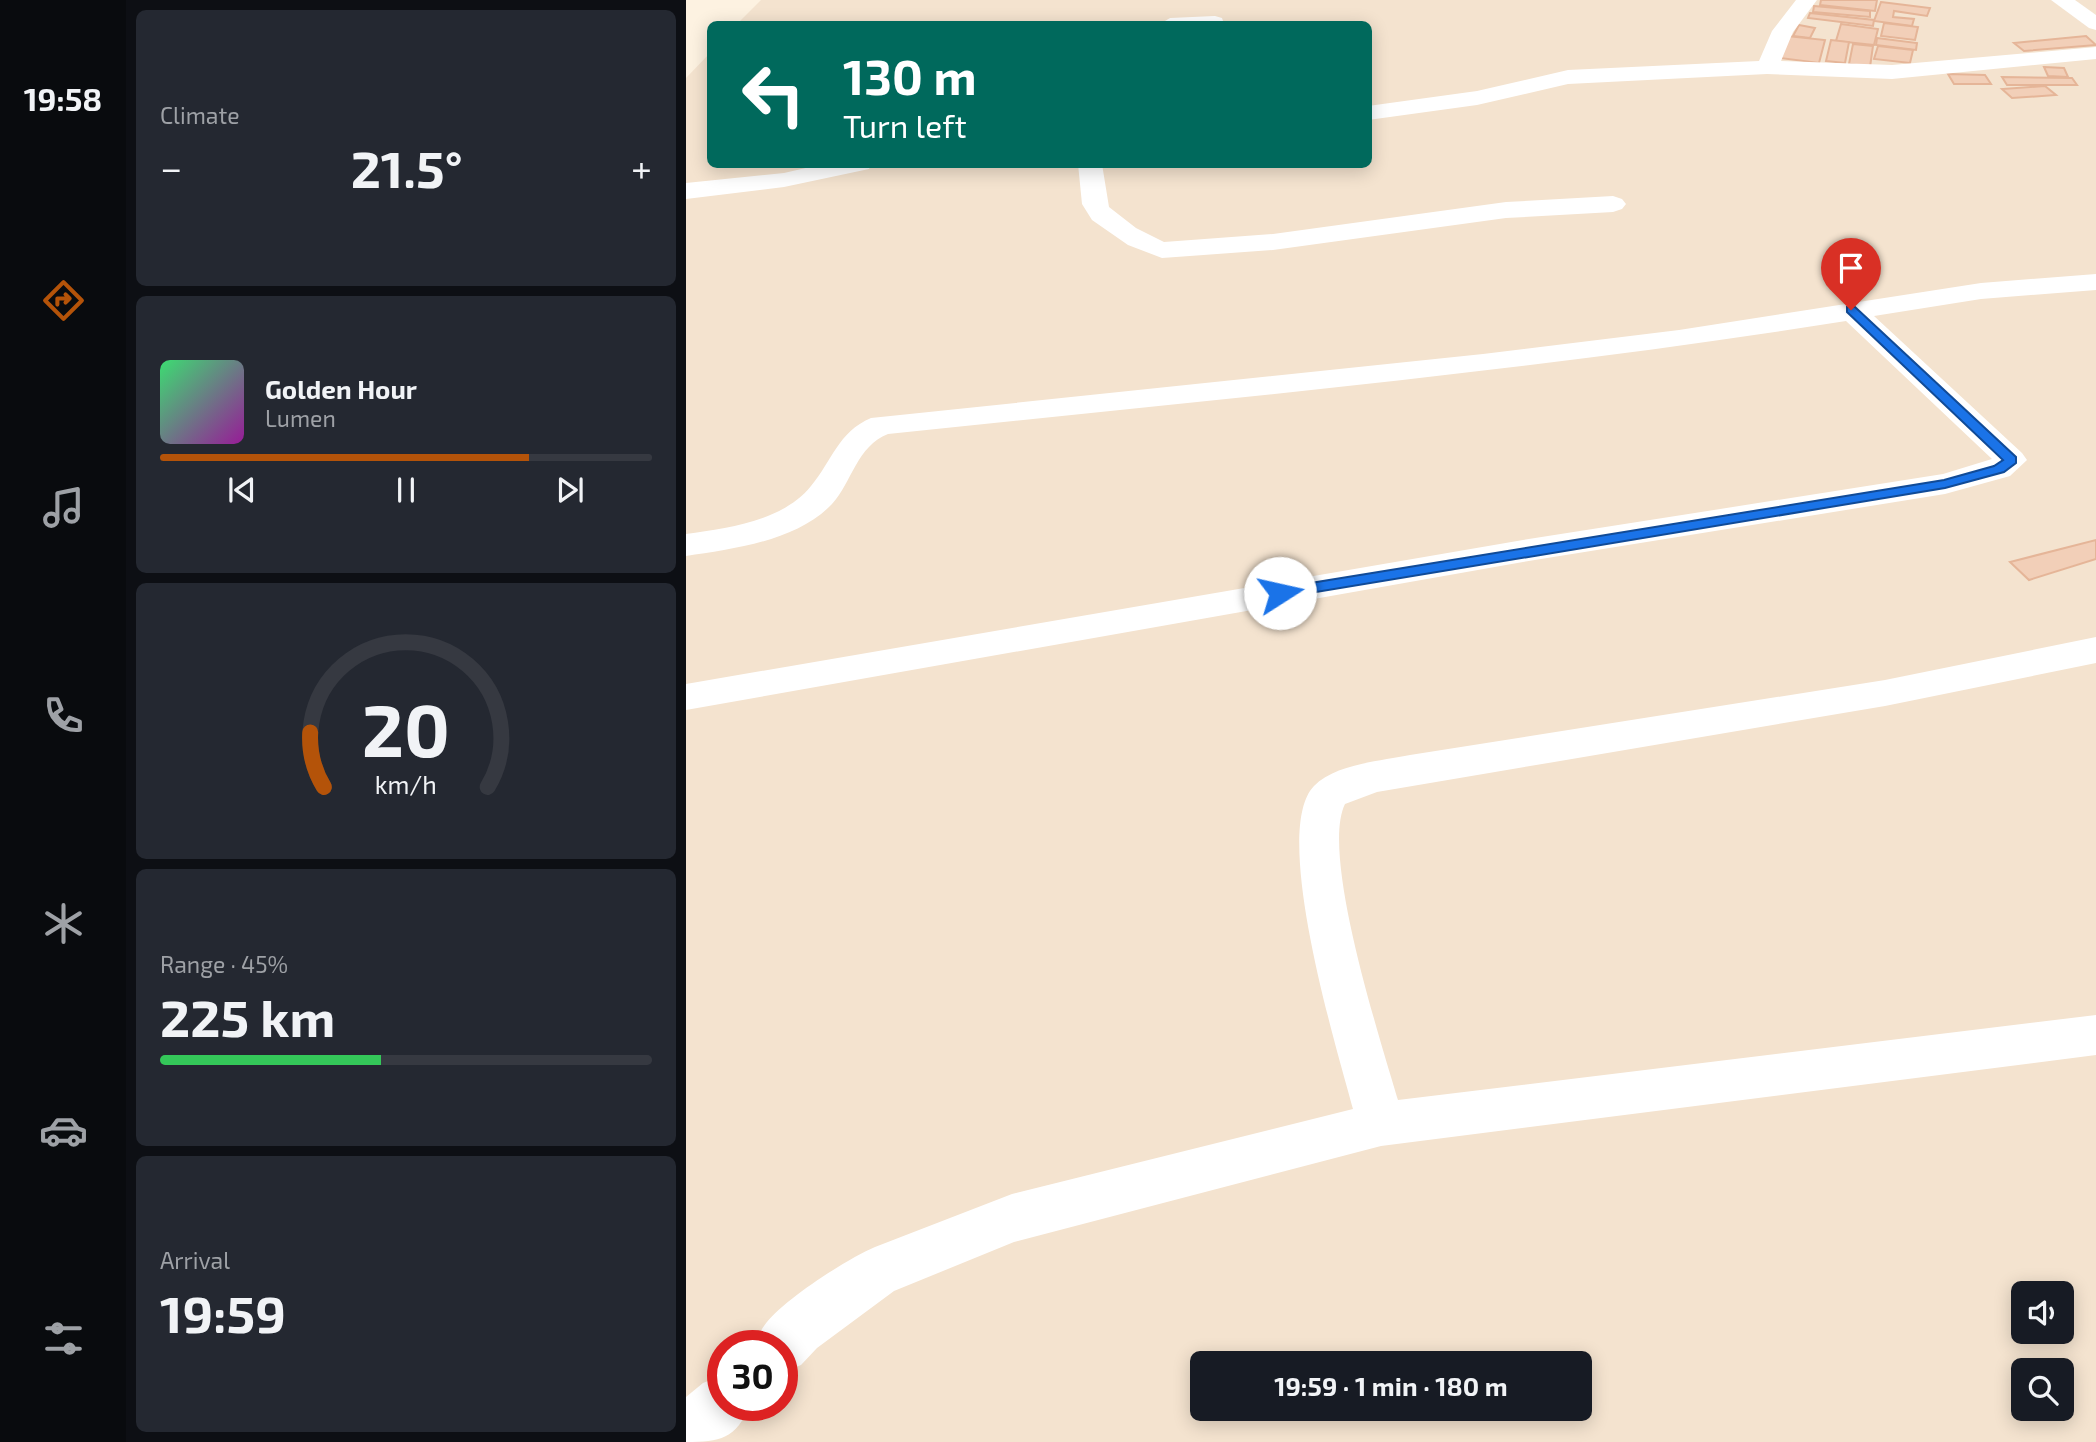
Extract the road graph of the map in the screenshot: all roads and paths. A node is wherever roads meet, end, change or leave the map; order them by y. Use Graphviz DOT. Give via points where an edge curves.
graph roads {
  1 [pos="1807,0"];
  2 [pos="2061,0"];
  3 [pos="2096,24"];
  4 [pos="2096,53"];
  5 [pos="1767,66"];
  6 [pos="1372,112"];
  7 [pos="841,168"];
  8 [pos="1091,168"];
  9 [pos="686,191"];
  10 [pos="1613,204"];
  11 [pos="2096,282"];
  12 [pos="1851,310"];
  13 [pos="686,545"];
  14 [pos="2096,650"];
  15 [pos="686,696"];
  16 [pos="2096,1035"];
  17 [pos="1381,1124"];
  18 [pos="797,1330"];
  19 [pos="707,1417"];
  20 [pos="686,1424"];
  1 -- 5 [label="street" via="1783,31"];
  2 -- 3 [label="street"];
  4 -- 5 [label="street" via="1892,72"];
  5 -- 6 [label="street" via="1568,77 1478,99"];
  7 -- 9 [label="street" via="784,180"];
  8 -- 10 [label="street" via="1101,214 1146,245 1163,250 1273,242 1506,210"];
  11 -- 12 [label="street" via="1981,291"];
  12 -- 13 [label="street" via="1679,340 1496,362 882,425 857,438 820,498 788,518 725,540"];
  12 -- 15 [label="street" via="2011,460 1999,469 1945,484 1509,553"];
  14 -- 17 [label="street" via="1885,693 1423,768 1341,787 1326,799 1320,814 1320,861 1343,986"];
  16 -- 17 [label="street"];
  17 -- 18 [label="street" via="1012,1217 875,1273"];
  19 -- 20 [label="street"];
}
